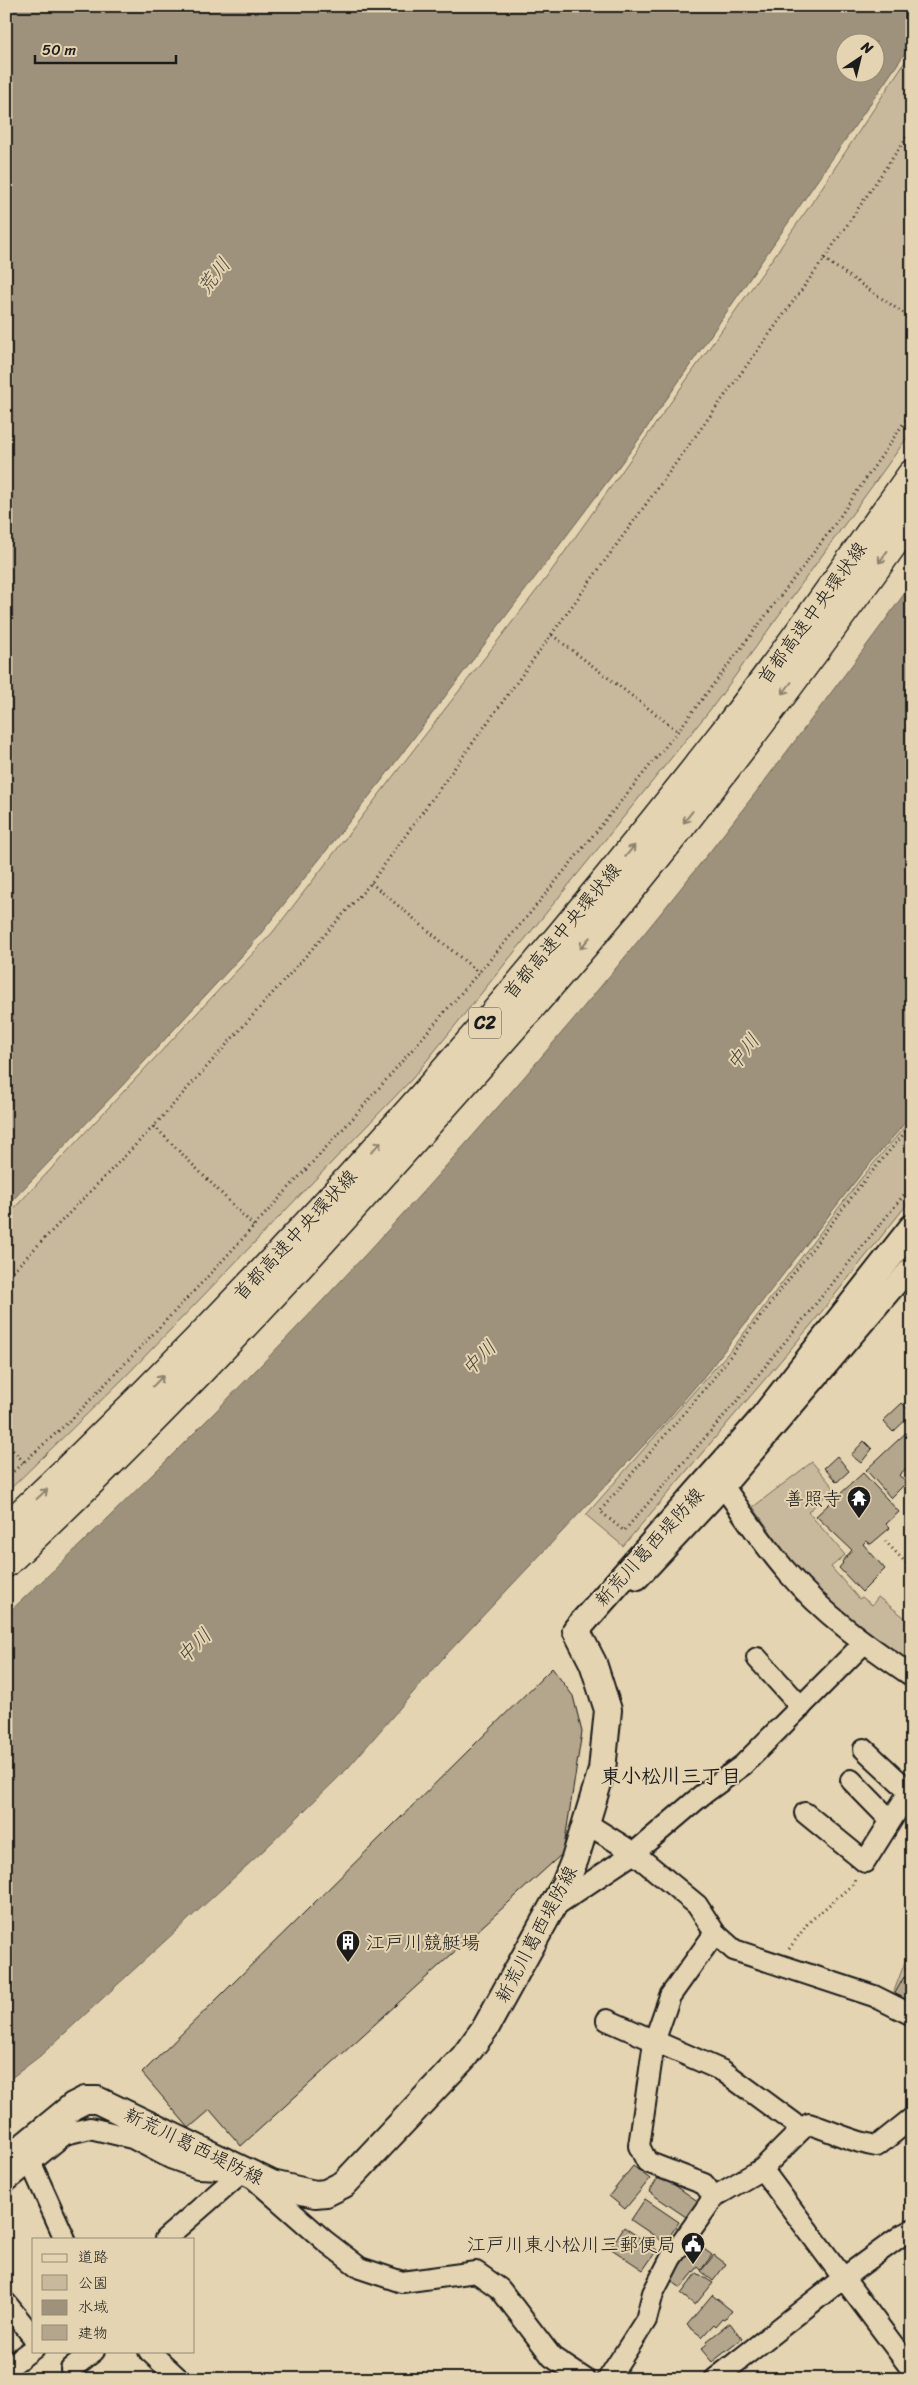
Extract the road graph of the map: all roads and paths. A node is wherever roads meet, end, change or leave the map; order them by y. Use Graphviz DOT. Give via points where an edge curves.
graph roads {
  1 [pos="912,129"];
  2 [pos="824,258"];
  3 [pos="912,319"];
  4 [pos="912,411"];
  5 [pos="912,474"];
  6 [pos="912,518"];
  7 [pos="552,635"];
  8 [pos="678,731"];
  9 [pos="371,883"];
  10 [pos="479,973"];
  11 [pos="912,1124"];
  12 [pos="154,1126"];
  13 [pos="912,1185"];
  14 [pos="254,1226"];
  15 [pos="912,1228"];
  16 [pos="912,1266"];
  17 [pos="6,1278"];
  18 [pos="786,1402"];
  19 [pos="6,1444"];
  20 [pos="24,1462"];
  21 [pos="6,1478"];
  22 [pos="724,1487"];
  23 [pos="6,1528"];
  24 [pos="885,1541"];
  25 [pos="6,1563"];
  26 [pos="912,1569"];
  27 [pos="580,1641"];
  28 [pos="864,1643"];
  29 [pos="757,1658"];
  30 [pos="912,1676"];
  31 [pos="801,1707"];
  32 [pos="864,1749"];
  33 [pos="851,1780"];
  34 [pos="910,1789"];
  35 [pos="805,1813"];
  36 [pos="890,1820"];
  37 [pos="586,1823"];
  38 [pos="634,1853"];
  39 [pos="865,1862"];
  40 [pos="552,1908"];
  41 [pos="716,1933"];
  42 [pos="779,1965"];
  43 [pos="912,2015"];
  44 [pos="606,2020"];
  45 [pos="654,2042"];
  46 [pos="912,2118"];
  47 [pos="802,2129"];
  48 [pos="18,2161"];
  49 [pos="762,2169"];
  50 [pos="244,2170"];
  51 [pos="6,2182"];
  52 [pos="714,2197"];
  53 [pos="912,2230"];
  54 [pos="64,2238"];
  55 [pos="166,2238"];
  56 [pos="842,2279"];
  57 [pos="6,2303"];
  58 [pos="32,2336"];
  59 [pos="32,2350"];
  60 [pos="93,2352"];
  61 [pos="150,2352"];
  62 [pos="6,2369"];
  63 [pos="71,2369"];
  64 [pos="912,2370"];
  65 [pos="179,2379"];
  66 [pos="585,2379"];
  67 [pos="608,2379"];
  68 [pos="715,2379"];
  1 -- 2 [label="path"];
  2 -- 3 [label="path"];
  2 -- 7 [label="path"];
  4 -- 8 [label="path" via="830,531"];
  23 -- 5 [label="highway, 首都高速中央環状線 / C2, one-way" via="152,1388 451,1062 612,872 720,737"];
  6 -- 25 [label="highway, 首都高速中央環状線 / C2, one-way" via="740,751 650,866 464,1083 199,1374 71,1503"];
  7 -- 8 [label="path"];
  7 -- 9 [label="path"];
  8 -- 10 [label="path"];
  9 -- 10 [label="path"];
  9 -- 12 [label="path"];
  10 -- 14 [label="path"];
  11 -- 13 [label="path" via="860,1186 709,1384 600,1511 624,1531 742,1395"];
  12 -- 14 [label="path"];
  12 -- 17 [label="path"];
  14 -- 20 [label="path" via="73,1418"];
  15 -- 18 [label="main road, 新荒川葛西堤防線"];
  16 -- 18 [label="street"];
  18 -- 22 [label="street"];
  18 -- 27 [label="main road, 新荒川葛西堤防線" via="758,1424 576,1630"];
  19 -- 20 [label="path"];
  20 -- 21 [label="path"];
  22 -- 27 [label="street"];
  22 -- 28 [label="street" via="788,1574"];
  24 -- 26 [label="path"];
  27 -- 37 [label="main road, 新荒川葛西堤防線" via="593,1663 608,1710 602,1770"];
  28 -- 30 [label="street"];
  28 -- 31 [label="street"];
  29 -- 31 [label="street"];
  31 -- 38 [label="street" via="743,1765"];
  32 -- 34 [label="street"];
  33 -- 36 [label="street"];
  34 -- 36 [label="street"];
  35 -- 39 [label="street"];
  36 -- 39 [label="street"];
  37 -- 38 [label="street"];
  37 -- 40 [label="main road, 新荒川葛西堤防線" via="575,1859"];
  38 -- 40 [label="street"];
  38 -- 41 [label="street" via="697,1904"];
  39 -- 42 [label="path" via="852,1885 808,1922"];
  40 -- 50 [label="main road, 新荒川葛西堤防線" via="486,2027 464,2057 344,2184 326,2193 315,2194 272,2184"];
  41 -- 42 [label="street" via="734,1950"];
  41 -- 45 [label="street" via="670,1996"];
  42 -- 43 [label="street" via="874,1996"];
  44 -- 45 [label="street"];
  45 -- 47 [label="street" via="723,2071"];
  45 -- 52 [label="street" via="639,2146 648,2162 704,2184"];
  46 -- 47 [label="street" via="877,2146 855,2142 809,2124"];
  47 -- 49 [label="street"];
  48 -- 50 [label="main road, 新荒川葛西堤防線" via="73,2106 85,2100 97,2100"];
  48 -- 51 [label="street"];
  48 -- 54 [label="street"];
  49 -- 52 [label="street"];
  49 -- 56 [label="street"];
  50 -- 55 [label="street"];
  50 -- 66 [label="street" via="360,2268 402,2282 476,2272 500,2289 552,2357"];
  52 -- 67 [label="street" via="671,2258 653,2293 646,2320"];
  53 -- 56 [label="street"];
  56 -- 64 [label="street"];
  56 -- 68 [label="street"];
  57 -- 58 [label="street"];
  59 -- 62 [label="street"];
  60 -- 63 [label="street"];
  61 -- 65 [label="street"];
}
